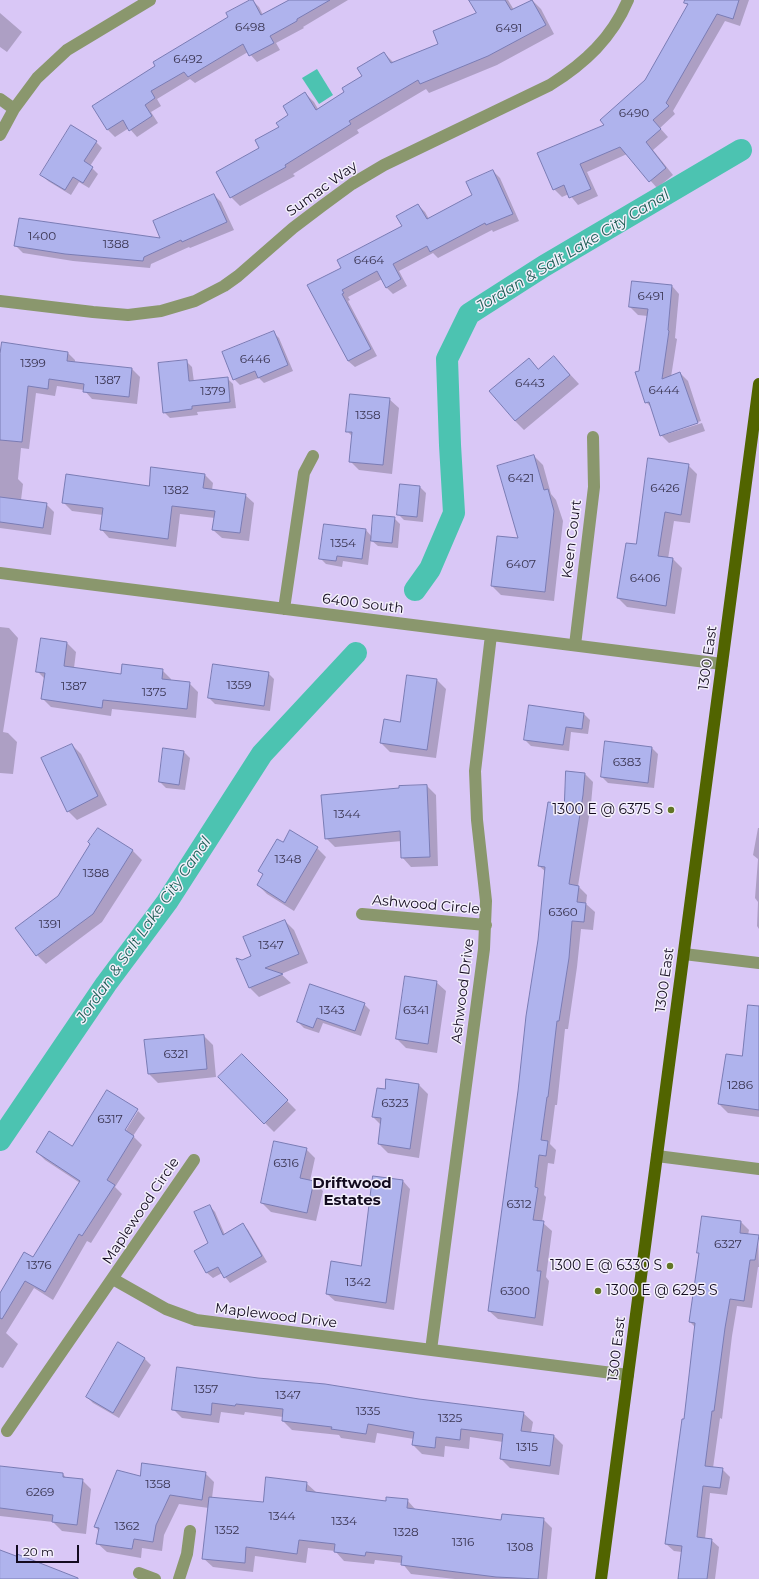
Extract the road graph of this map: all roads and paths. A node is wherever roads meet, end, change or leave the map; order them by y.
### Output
1 (150, 0) edge
2 (628, 0) edge
3 (0, 99) edge
4 (14, 109) junction
5 (0, 135) edge
6 (0, 301) edge
7 (759, 384) edge
8 (593, 437) dead end
9 (755, 441) edge
10 (313, 456) dead end
11 (0, 573) edge
12 (284, 609) junction
13 (491, 635) junction
14 (575, 645) junction
15 (722, 664) junction
16 (362, 914) dead end
17 (486, 925) junction
18 (684, 954) junction
19 (759, 963) edge
20 (657, 1156) junction
21 (194, 1160) dead end
22 (759, 1169) edge
23 (113, 1279) junction
24 (431, 1350) junction
25 (628, 1375) junction
26 (7, 1431) dead end
27 (190, 1532) dead end
28 (139, 1573) dead end
29 (155, 1579) edge
30 (179, 1579) edge
31 (601, 1579) edge

1 - 4 street
2 - 6 street, Sumac Way
3 - 4 street
4 - 5 street
7 - 9 main road, 1300 East
8 - 14 street, Keen Court
9 - 15 main road, 1300 East
10 - 12 street
11 - 12 street, 6400 South
12 - 13 street, 6400 South
13 - 14 street, 6400 South
13 - 17 street, Ashwood Drive
14 - 15 street, 6400 South
15 - 18 main road, 1300 East
16 - 17 street, Ashwood Circle
17 - 24 street, Ashwood Drive
18 - 19 street
18 - 20 main road, 1300 East
20 - 22 street
20 - 25 main road, 1300 East
21 - 23 street, Maplewood Circle
23 - 24 street, Maplewood Drive
23 - 26 street
24 - 25 street, Maplewood Drive
25 - 31 main road, 1300 East
27 - 30 street
28 - 29 street

